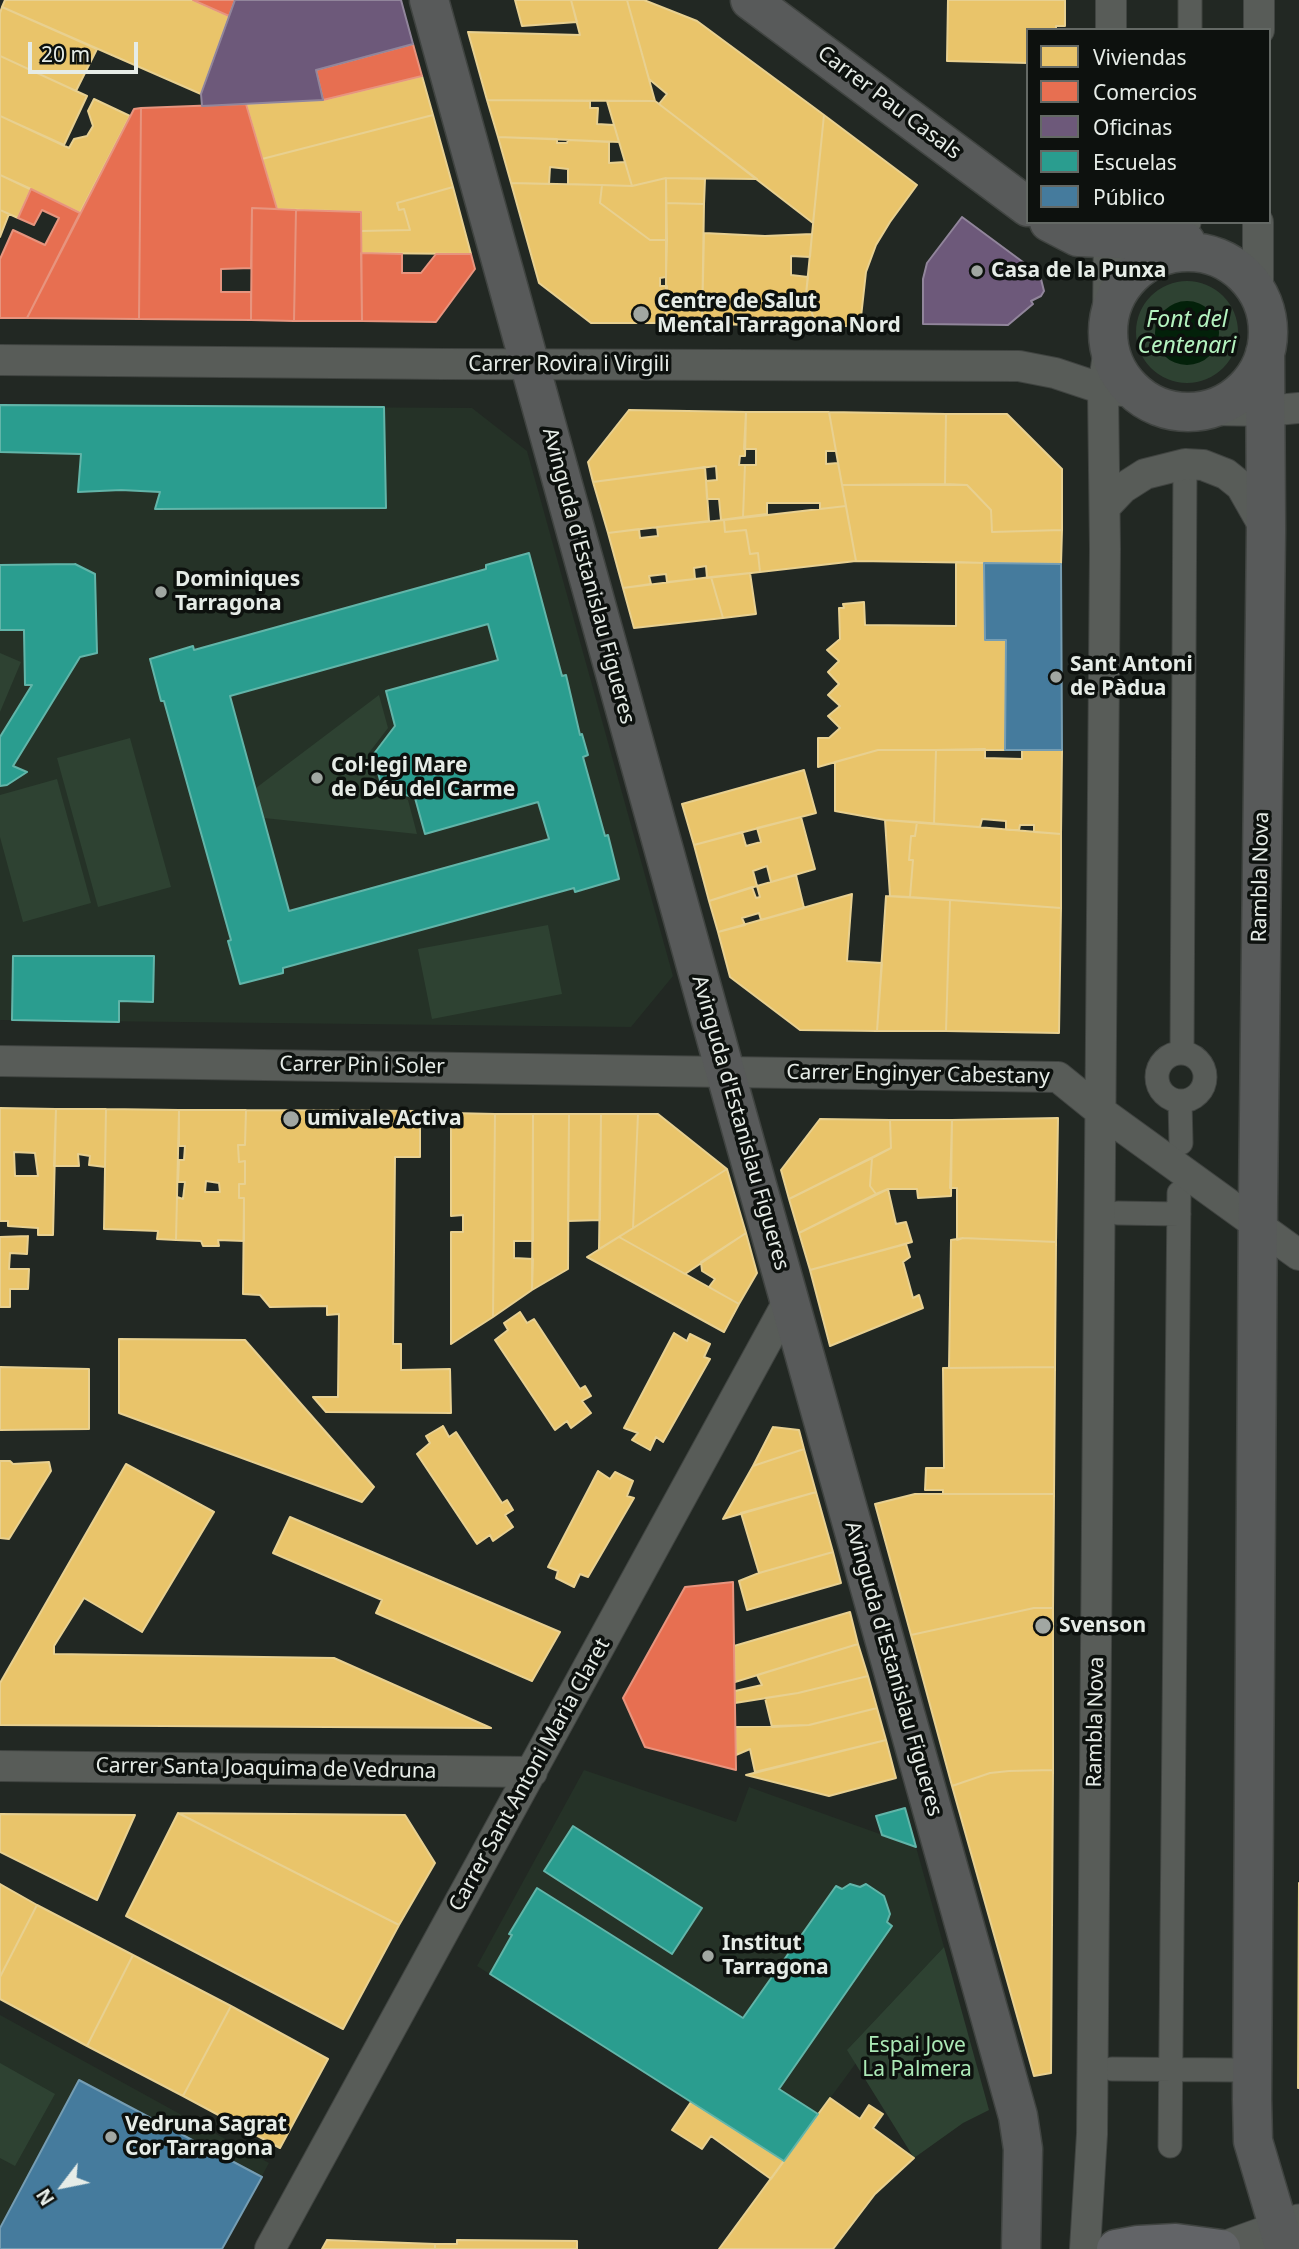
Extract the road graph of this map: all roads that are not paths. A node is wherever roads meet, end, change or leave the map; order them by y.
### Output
1 (429, 0) edge
2 (1111, 0) edge
3 (1190, 0) edge
4 (1259, 0) edge
5 (767, 6) edge
6 (1111, 28) edge
7 (1190, 28) edge
8 (1259, 28) edge
9 (1026, 205) edge
10 (1053, 224) edge
11 (1258, 224) edge
12 (1109, 231) edge
13 (1194, 233) edge
14 (1258, 293) junction
15 (1108, 335) junction
16 (1265, 353) junction
17 (0, 360) edge
18 (530, 365) junction
19 (1119, 391) junction
20 (1208, 410) junction
21 (1290, 410) edge
22 (1185, 464) junction
23 (1105, 507) junction
24 (1266, 530) junction
25 (1182, 1052) junction
26 (0, 1061) edge
27 (724, 1071) junction
28 (1180, 1102) junction
29 (1100, 1111) junction
30 (1181, 1143) dead end
31 (1118, 1213) dead end
32 (1258, 1224) junction
33 (1299, 1255) edge
34 (789, 1300) junction
35 (0, 1766) edge
36 (531, 1772) junction
37 (1112, 2069) dead end
38 (1171, 2070) junction
39 (1234, 2070) dead end
40 (1170, 2146) dead end
41 (1287, 2234) edge
42 (270, 2249) edge
43 (1021, 2249) edge
44 (1084, 2249) edge
45 (1116, 2249) edge
46 (1221, 2249) edge
47 (1227, 2249) edge

1 - 18 main road, Avinguda d'Estanislau Figueres
2 - 6 street
3 - 7 street
4 - 8 street
5 - 9 main road, Carrer Pau Casals
10 - 12 main road
11 - 14 street
12 - 13 main road
12 - 15 street
13 - 14 main road
13 - 15 main road
14 - 16 main road
15 - 19 main road
16 - 20 main road
16 - 21 main road, Rambla Nova
17 - 18 street, Carrer Rovira i Virgili
18 - 19 street, Carrer Rovira i Virgili
18 - 27 main road, Avinguda d'Estanislau Figueres
19 - 20 main road
19 - 23 street, Rambla Nova
20 - 21 street
21 - 24 main road, Rambla Nova
22 - 23 street
22 - 24 street
22 - 25 street
23 - 29 street, Rambla Nova
24 - 32 main road, Rambla Nova
25 - 28 street
25 - 28 street
26 - 27 street, Carrer Pin i Soler
27 - 29 street, Carrer Enginyer Cabestany
27 - 34 main road, Avinguda d'Estanislau Figueres
28 - 30 street
29 - 32 street
29 - 44 street, Rambla Nova
31 - 38 street
32 - 33 street
32 - 41 main road, Rambla Nova
34 - 36 street, Carrer Sant Antoni Maria Claret
34 - 43 main road, Avinguda d'Estanislau Figueres
35 - 36 street, Carrer Santa Joaquima de Vedruna
36 - 42 street, Carrer Sant Antoni Maria Claret
37 - 38 street
38 - 39 street
38 - 40 street
41 - 47 street
45 - 46 main road

